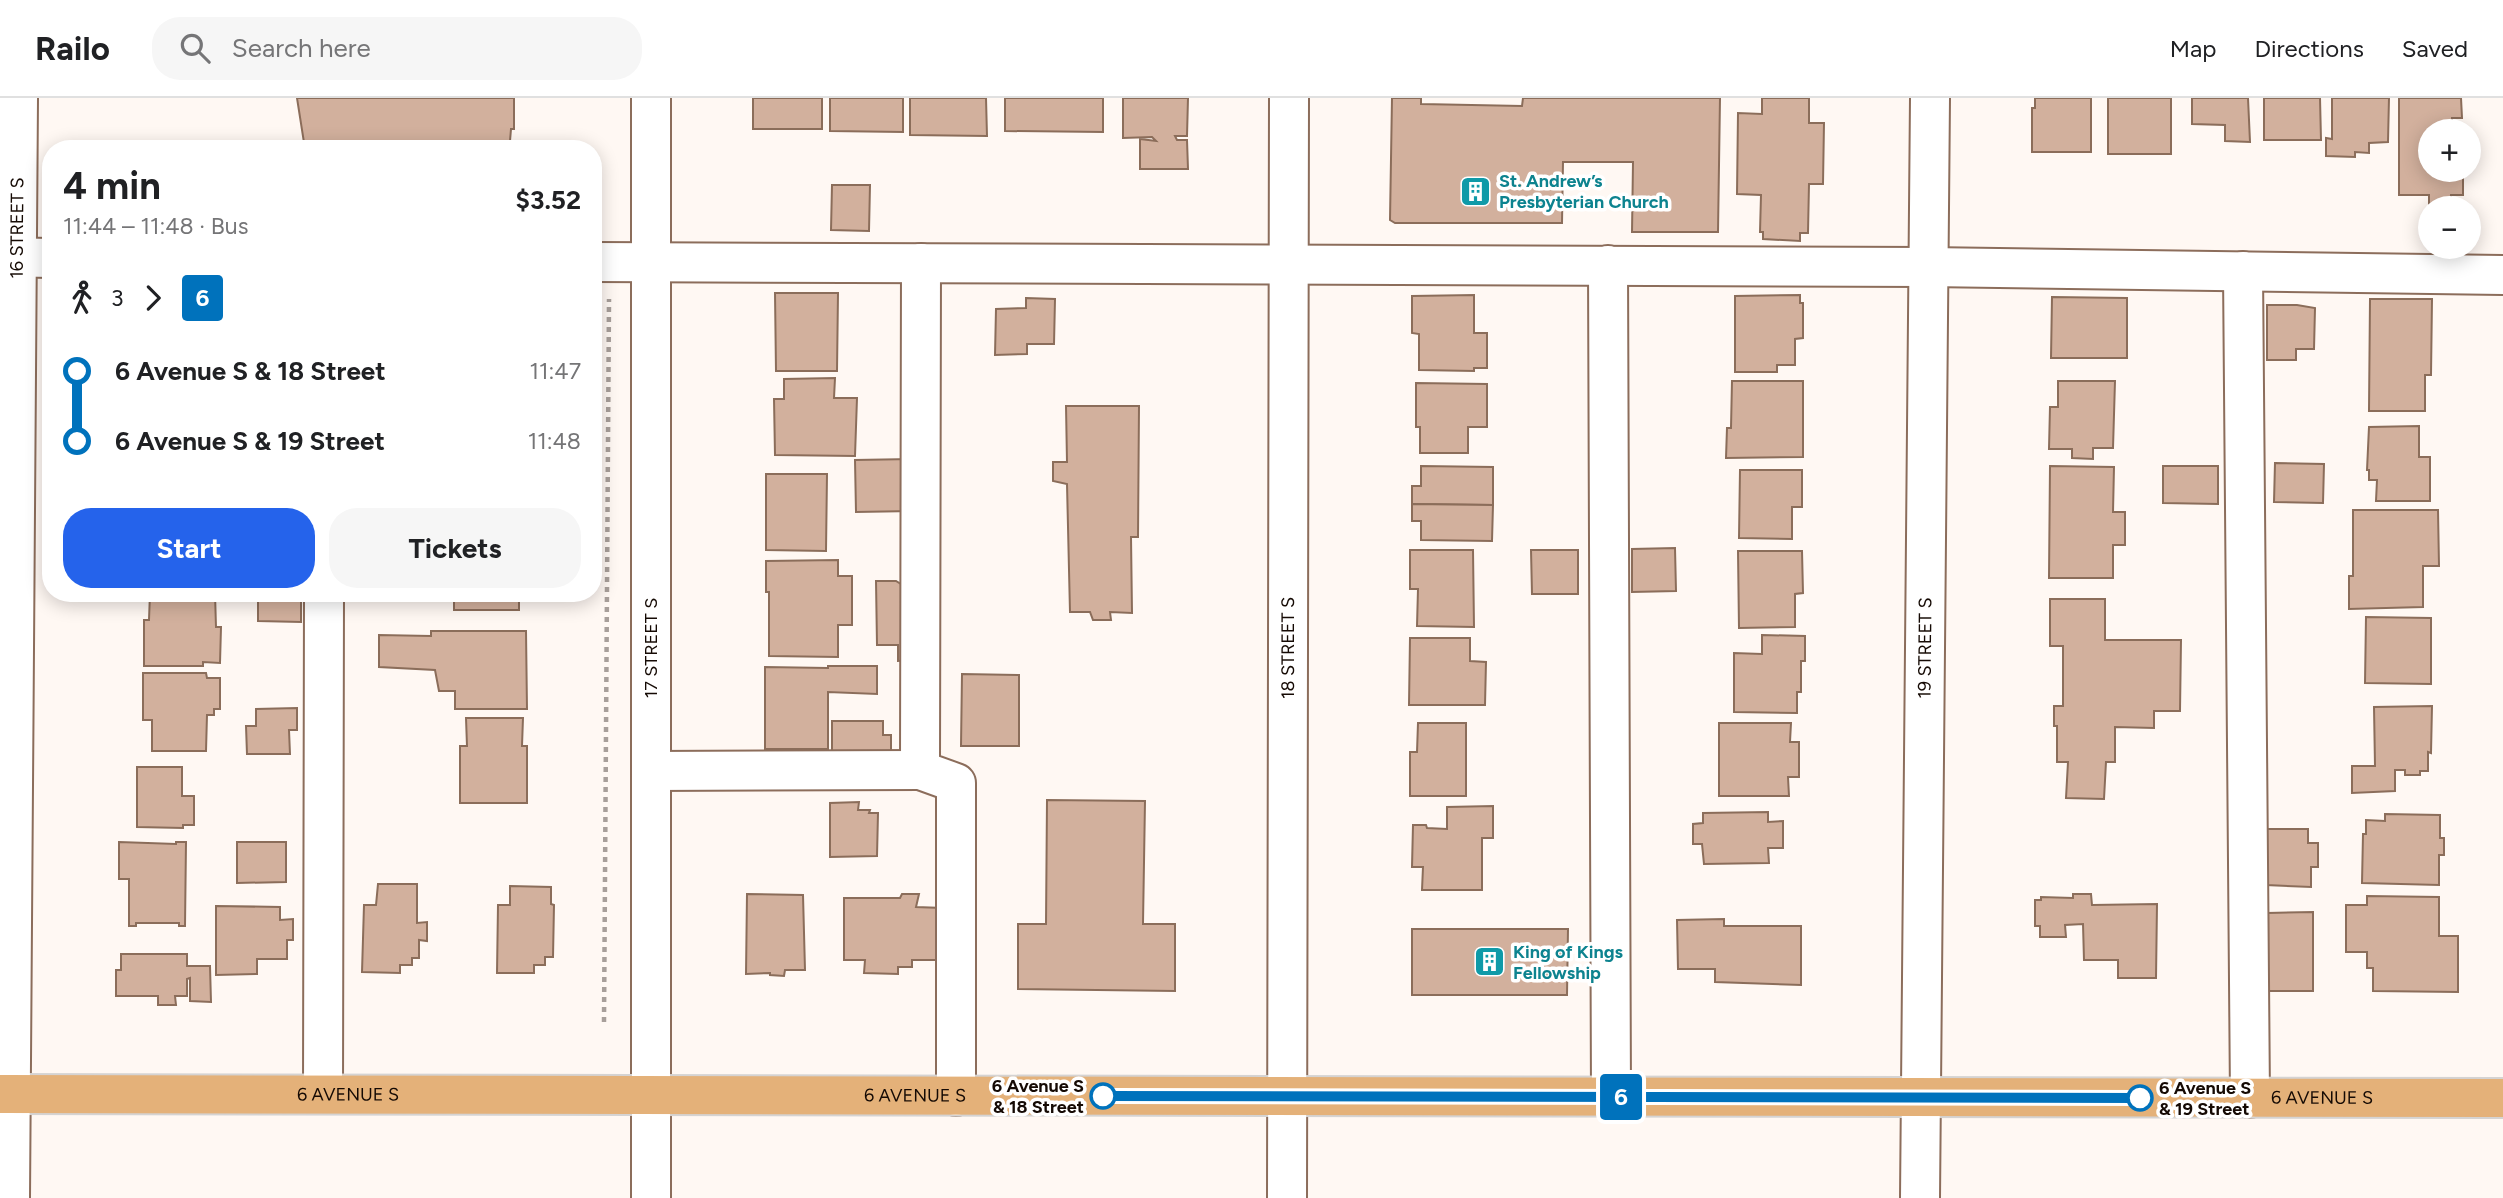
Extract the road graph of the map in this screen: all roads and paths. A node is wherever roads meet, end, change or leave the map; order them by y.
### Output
1 (18, 98) edge
2 (651, 98) edge
3 (1289, 98) edge
4 (1930, 98) edge
5 (23, 257) edge
6 (602, 262) edge
7 (651, 263) junction
8 (921, 264) junction
9 (1289, 265) junction
10 (1608, 265) junction
11 (1928, 267) junction
12 (2244, 271) junction
13 (2503, 275) edge
14 (602, 516) edge
15 (324, 602) edge
16 (920, 770) junction
17 (652, 771) junction
18 (604, 1023) dead end
19 (5, 1094) edge
20 (324, 1094) junction
21 (652, 1095) junction
22 (956, 1096) junction
23 (1289, 1096) junction
24 (1611, 1097) junction
25 (2250, 1098) junction
26 (2503, 1098) edge
27 (1920, 1099) junction
28 (10, 1198) edge
29 (651, 1198) edge
30 (1287, 1198) edge
31 (1920, 1198) edge

1 - 5 street, 16 STREET S
2 - 7 street, 17 STREET S
3 - 9 street, 18 STREET S
4 - 11 street, 19 STREET S
5 - 19 street, 16 STREET S
6 - 7 street
7 - 8 street
7 - 17 street, 17 STREET S
8 - 9 street
8 - 16 street
9 - 10 street
9 - 23 street, 18 STREET S
10 - 11 street
10 - 24 street
11 - 12 street
11 - 27 street, 19 STREET S
12 - 13 street
12 - 25 street
14 - 18 path
15 - 20 street
16 - 17 street
16 - 22 street
17 - 21 street, 17 STREET S
19 - 20 main road, 6 AVENUE S
19 - 28 street, 16 STREET S
20 - 21 main road, 6 AVENUE S
21 - 22 main road, 6 AVENUE S
21 - 29 street, 17 STREET S
22 - 23 main road, 6 AVENUE S
23 - 24 main road, 6 AVENUE S
23 - 30 street, 18 STREET S
24 - 27 main road, 6 AVENUE S
25 - 26 main road, 6 AVENUE S
25 - 27 main road, 6 AVENUE S
27 - 31 street, 19 STREET S

